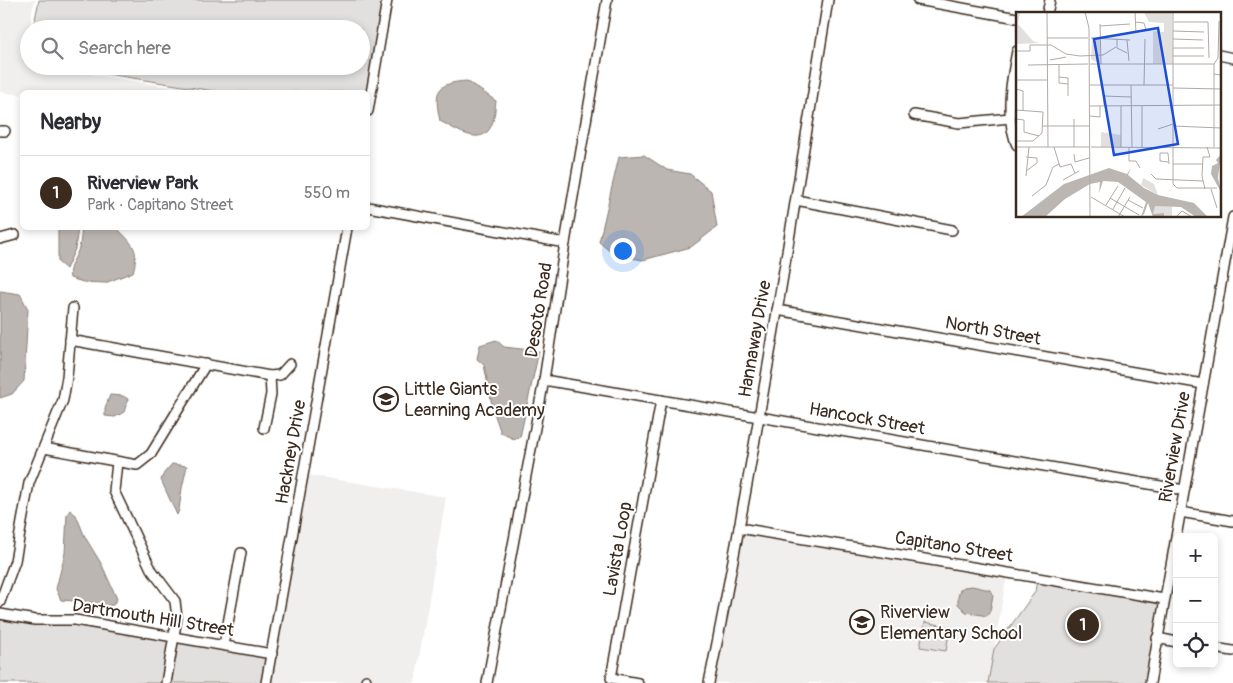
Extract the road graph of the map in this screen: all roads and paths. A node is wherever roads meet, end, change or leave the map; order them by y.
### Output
1 (387, 0) edge
2 (607, 0) edge
3 (828, 0) edge
4 (918, 0) edge
5 (1016, 18) edge
6 (1220, 55) edge
7 (1016, 57) edge
8 (1233, 58) edge
9 (370, 99) edge
10 (914, 115) dead end
11 (1010, 118) junction
12 (1016, 143) edge
13 (796, 200) junction
14 (370, 207) edge
15 (1233, 217) edge
16 (347, 230) edge
17 (952, 230) dead end
18 (15, 235) dead end
19 (0, 239) edge
20 (565, 243) junction
21 (73, 308) dead end
22 (777, 310) junction
23 (70, 340) junction
24 (206, 364) junction
25 (290, 364) dead end
26 (270, 376) junction
27 (544, 380) junction
28 (1203, 384) junction
29 (661, 400) junction
30 (758, 417) junction
31 (264, 428) dead end
32 (44, 448) junction
33 (118, 462) junction
34 (1184, 490) junction
35 (1180, 512) junction
36 (1233, 521) edge
37 (739, 528) junction
38 (241, 553) dead end
39 (1164, 599) junction
40 (0, 602) edge
41 (0, 614) edge
42 (173, 637) junction
43 (1157, 638) junction
44 (1173, 641) edge
45 (224, 645) junction
46 (1218, 649) edge
47 (1233, 651) edge
48 (272, 654) junction
49 (166, 683) edge
50 (266, 683) edge
51 (487, 683) edge
52 (638, 683) edge
53 (709, 683) edge
54 (1150, 683) edge

1 - 9 street
2 - 20 street, Desoto Road
3 - 13 street, Hannaway Drive
4 - 5 street
6 - 8 street
7 - 11 street
10 - 11 street
11 - 12 street
13 - 17 street
13 - 22 street, Hannaway Drive
14 - 20 street
15 - 28 street, Riverview Drive
16 - 48 street, Hackney Drive
18 - 19 street
20 - 27 street, Desoto Road
21 - 23 street
22 - 28 street, North Street
22 - 30 street, Hannaway Drive
23 - 24 street
23 - 32 street
24 - 26 street
24 - 33 street
25 - 26 street
26 - 31 street
27 - 29 street, Hancock Street
27 - 51 street, Desoto Road
28 - 34 street, Riverview Drive
29 - 30 street, Hancock Street
29 - 52 street, Lavista Loop
30 - 34 street, Hancock Street
30 - 37 street, Hannaway Drive
32 - 33 street
32 - 40 street
33 - 42 street
34 - 35 street, Riverview Drive
35 - 36 street
35 - 39 street, Riverview Drive
37 - 39 street, Capitano Street
37 - 53 street, Hannaway Drive
38 - 45 street
39 - 43 street, Riverview Drive
41 - 42 street, Dartmouth Hill Street
42 - 45 street, Dartmouth Hill Street
42 - 49 street
43 - 44 street
43 - 54 street, Riverview Drive
45 - 48 street, Dartmouth Hill Street
46 - 47 street
48 - 50 street, Hackney Drive

